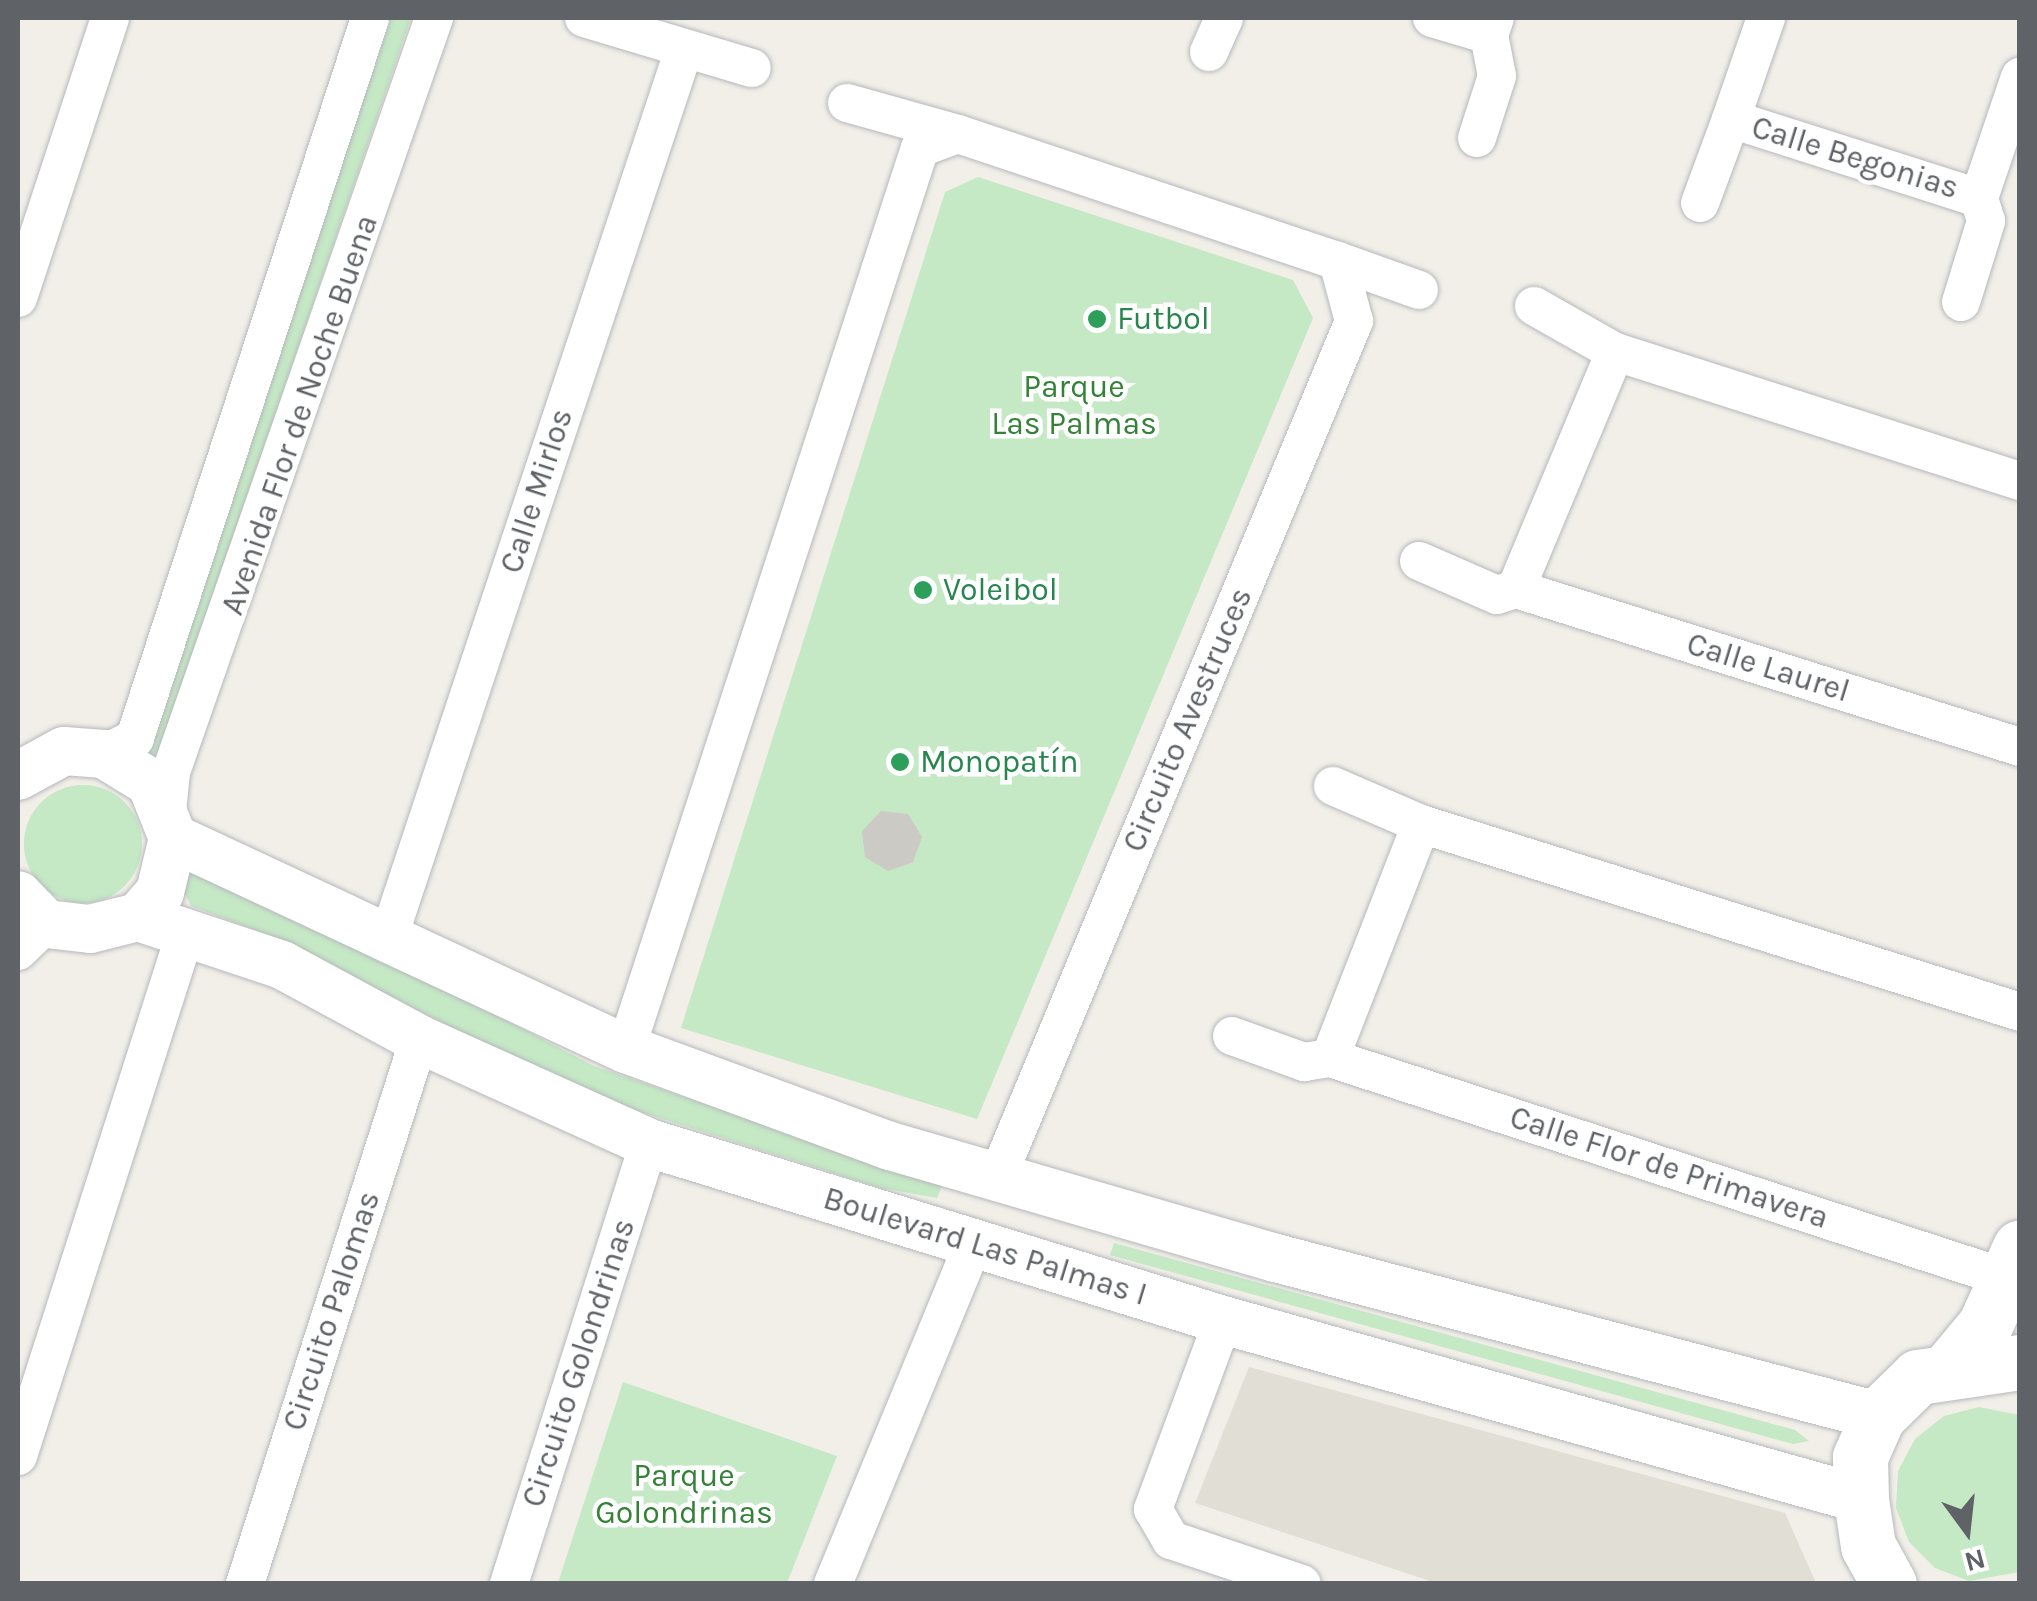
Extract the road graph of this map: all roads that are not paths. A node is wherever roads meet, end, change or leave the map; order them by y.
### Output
1 (110, 18) edge
2 (370, 18) edge
3 (434, 18) edge
4 (584, 18) edge
5 (1432, 18) edge
6 (1766, 18) edge
7 (1492, 26) edge
8 (684, 49) junction
9 (752, 68) dead end
10 (2020, 77) edge
11 (847, 103) dead end
12 (1731, 119) junction
13 (958, 134) junction
14 (1478, 138) dead end
15 (1979, 198) junction
16 (1700, 203) dead end
17 (1338, 261) junction
18 (1419, 290) dead end
19 (18, 298) edge
20 (1962, 302) dead end
21 (1534, 306) dead end
22 (1614, 352) junction
23 (2020, 481) edge
24 (1419, 560) dead end
25 (1516, 589) junction
26 (2020, 748) edge
27 (104, 754) junction
28 (18, 775) edge
29 (1333, 786) dead end
30 (1421, 824) junction
31 (170, 825) junction
32 (138, 917) junction
33 (27, 923) edge
34 (187, 928) junction
35 (390, 933) junction
36 (2020, 1012) edge
37 (1232, 1036) dead end
38 (419, 1039) junction
39 (626, 1048) junction
40 (1330, 1058) junction
41 (649, 1143) junction
42 (998, 1176) junction
43 (1055, 1192) junction
44 (973, 1244) junction
45 (1030, 1262) junction
46 (2014, 1263) edge
47 (1223, 1320) junction
48 (2020, 1362) edge
49 (1951, 1366) junction
50 (1878, 1416) junction
51 (18, 1456) edge
52 (1860, 1499) junction
53 (245, 1584) edge
54 (510, 1584) edge
55 (834, 1584) edge
56 (1302, 1584) edge
57 (1888, 1584) edge

1 - 19 street
2 - 27 street, Avenida Flor de Noche Buena
3 - 31 street, Avenida Flor de Noche Buena
4 - 8 street
5 - 7 street
6 - 12 street, Calle Begonias
7 - 14 street
8 - 9 street
8 - 35 street, Calle Mirlos
10 - 15 street, Calle Begonias
11 - 13 street
12 - 15 street, Calle Begonias
12 - 16 street, Calle Begonias
13 - 17 street
13 - 39 street
15 - 20 street, Calle Begonias
17 - 18 street
17 - 42 street, Circuito Avestruces
21 - 22 street
22 - 23 street
22 - 25 street
24 - 25 street, Calle Laurel
25 - 26 street, Calle Laurel
27 - 28 street
27 - 31 street
29 - 30 street
30 - 36 street
30 - 40 street
31 - 32 street
31 - 35 street
32 - 33 street
32 - 34 street, Boulevard Las Palmas I
34 - 38 street, Boulevard Las Palmas I
34 - 51 street
35 - 39 street
37 - 40 street, Calle Flor de Primavera
38 - 41 street, Boulevard Las Palmas I
38 - 53 street, Circuito Palomas
39 - 42 street
40 - 46 street, Calle Flor de Primavera
41 - 44 street, Boulevard Las Palmas I
41 - 54 street, Circuito Golondrinas
42 - 43 street
43 - 45 street
43 - 50 street
44 - 45 street, Boulevard Las Palmas I
44 - 55 street
45 - 47 street, Boulevard Las Palmas I
46 - 49 main road
47 - 52 street, Boulevard Las Palmas I
47 - 56 street
48 - 49 main road
49 - 50 main road
50 - 52 main road
52 - 57 main road

